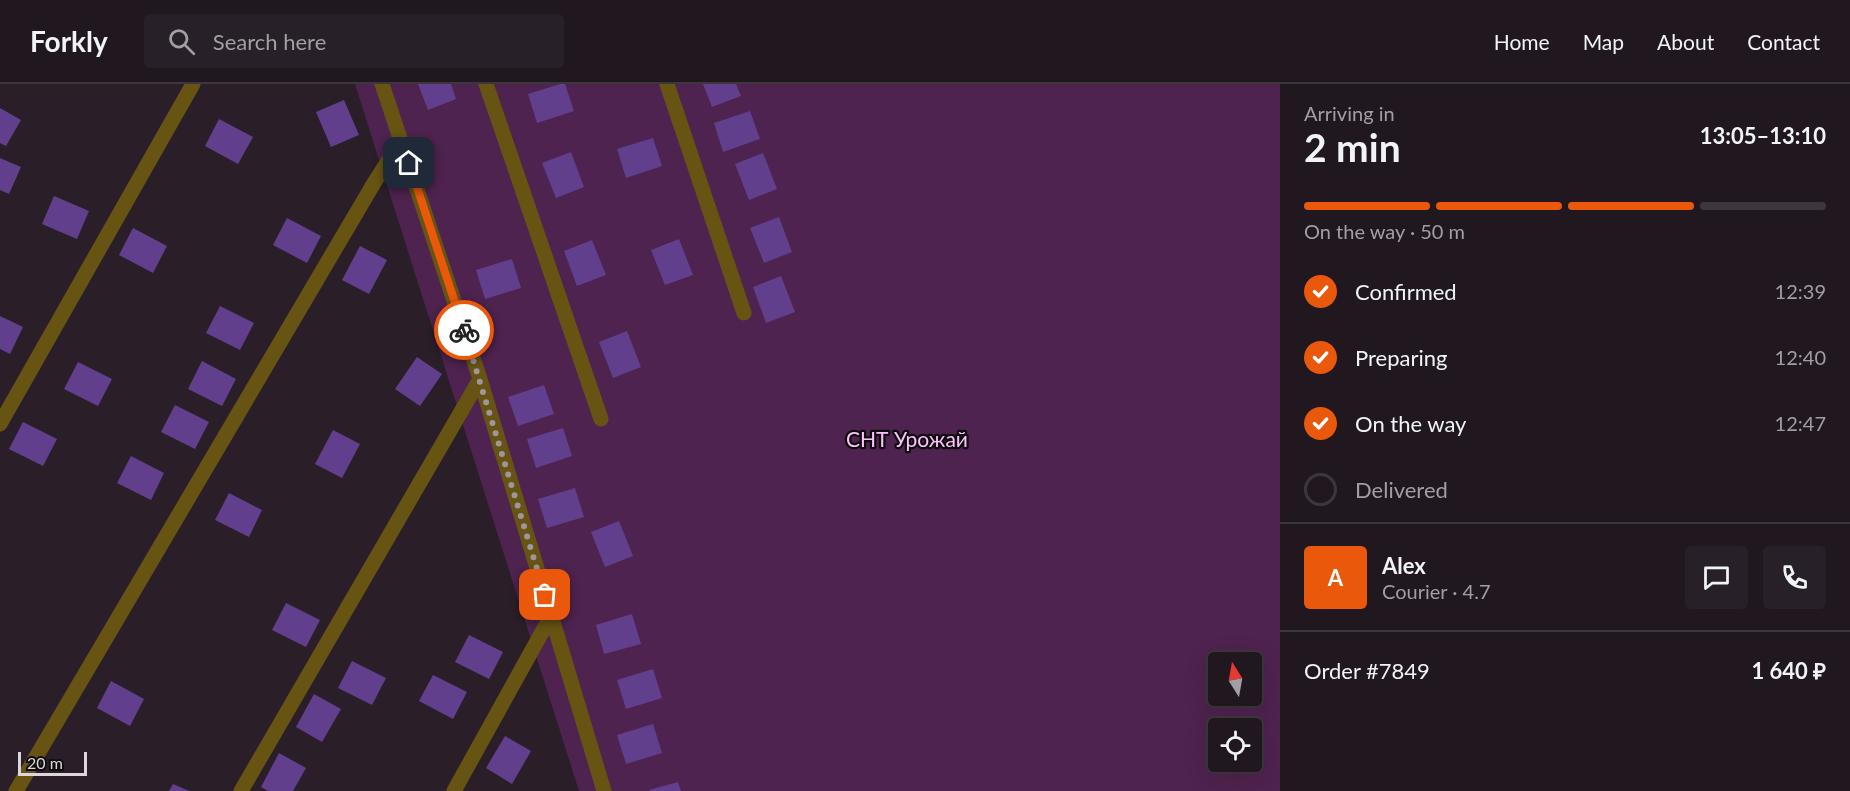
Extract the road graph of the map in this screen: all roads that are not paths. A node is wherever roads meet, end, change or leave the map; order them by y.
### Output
1 (193, 84) edge
2 (382, 84) edge
3 (486, 84) edge
4 (668, 84) edge
5 (401, 141) junction
6 (744, 313) dead end
7 (480, 379) junction
8 (601, 419) dead end
9 (0, 424) edge
10 (551, 616) junction
11 (16, 791) edge
12 (241, 791) edge
13 (454, 791) edge
14 (604, 791) edge

1 - 9 street
2 - 5 street
3 - 8 street
4 - 6 street
5 - 7 street
5 - 11 street
7 - 10 street
7 - 12 street
10 - 13 street
10 - 14 street

